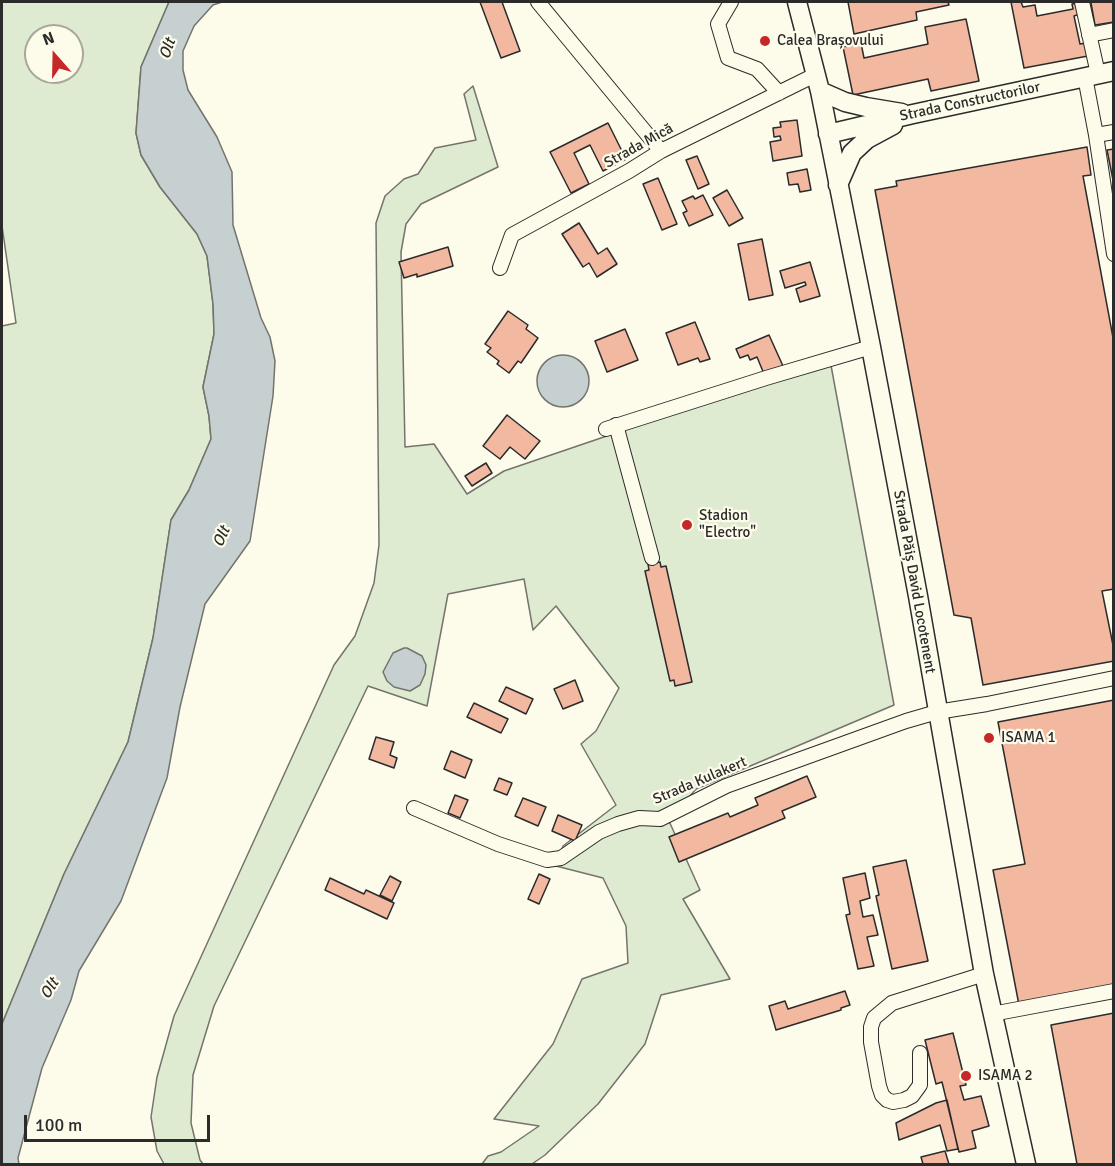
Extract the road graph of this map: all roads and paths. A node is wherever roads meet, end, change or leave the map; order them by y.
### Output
1 (538, 2) edge
2 (730, 2) edge
3 (797, 2) edge
4 (1082, 2) edge
5 (1113, 30) edge
6 (1089, 35) junction
7 (1099, 74) edge
8 (818, 83) junction
9 (779, 93) junction
10 (912, 114) junction
11 (1113, 132) edge
12 (828, 134) junction
13 (1096, 135) junction
14 (661, 151) junction
15 (838, 185) junction
16 (1112, 238) edge
17 (1113, 254) edge
18 (500, 268) dead end
19 (871, 347) junction
20 (652, 558) dead end
21 (1113, 678) edge
22 (937, 711) junction
23 (414, 808) dead end
24 (984, 974) junction
25 (1113, 991) edge
26 (992, 1014) junction
27 (920, 1053) dead end
28 (1026, 1164) edge

1 - 14 street
2 - 9 street
3 - 8 main road, Strada Păiș David Locotenent
4 - 6 street
5 - 6 street
6 - 7 street
7 - 10 main road, Strada Constructorilor
7 - 13 street
8 - 9 street, Strada Mică
8 - 10 main road
8 - 12 main road, Strada Păiș David Locotenent
9 - 14 street, Strada Mică
10 - 12 main road, Strada Constructorilor
10 - 15 main road
11 - 13 street
12 - 15 main road, Strada Păiș David Locotenent
13 - 16 street
14 - 18 street, Strada Mică
15 - 19 main road, Strada Păiș David Locotenent
16 - 17 street
19 - 20 street
19 - 22 main road, Strada Păiș David Locotenent
21 - 22 street, Strada Kulakert
22 - 23 street, Strada Kulakert
22 - 24 main road, Strada Păiș David Locotenent
24 - 26 main road, Strada Păiș David Locotenent
24 - 27 street
25 - 26 street
26 - 28 main road, Strada Păiș David Locotenent

